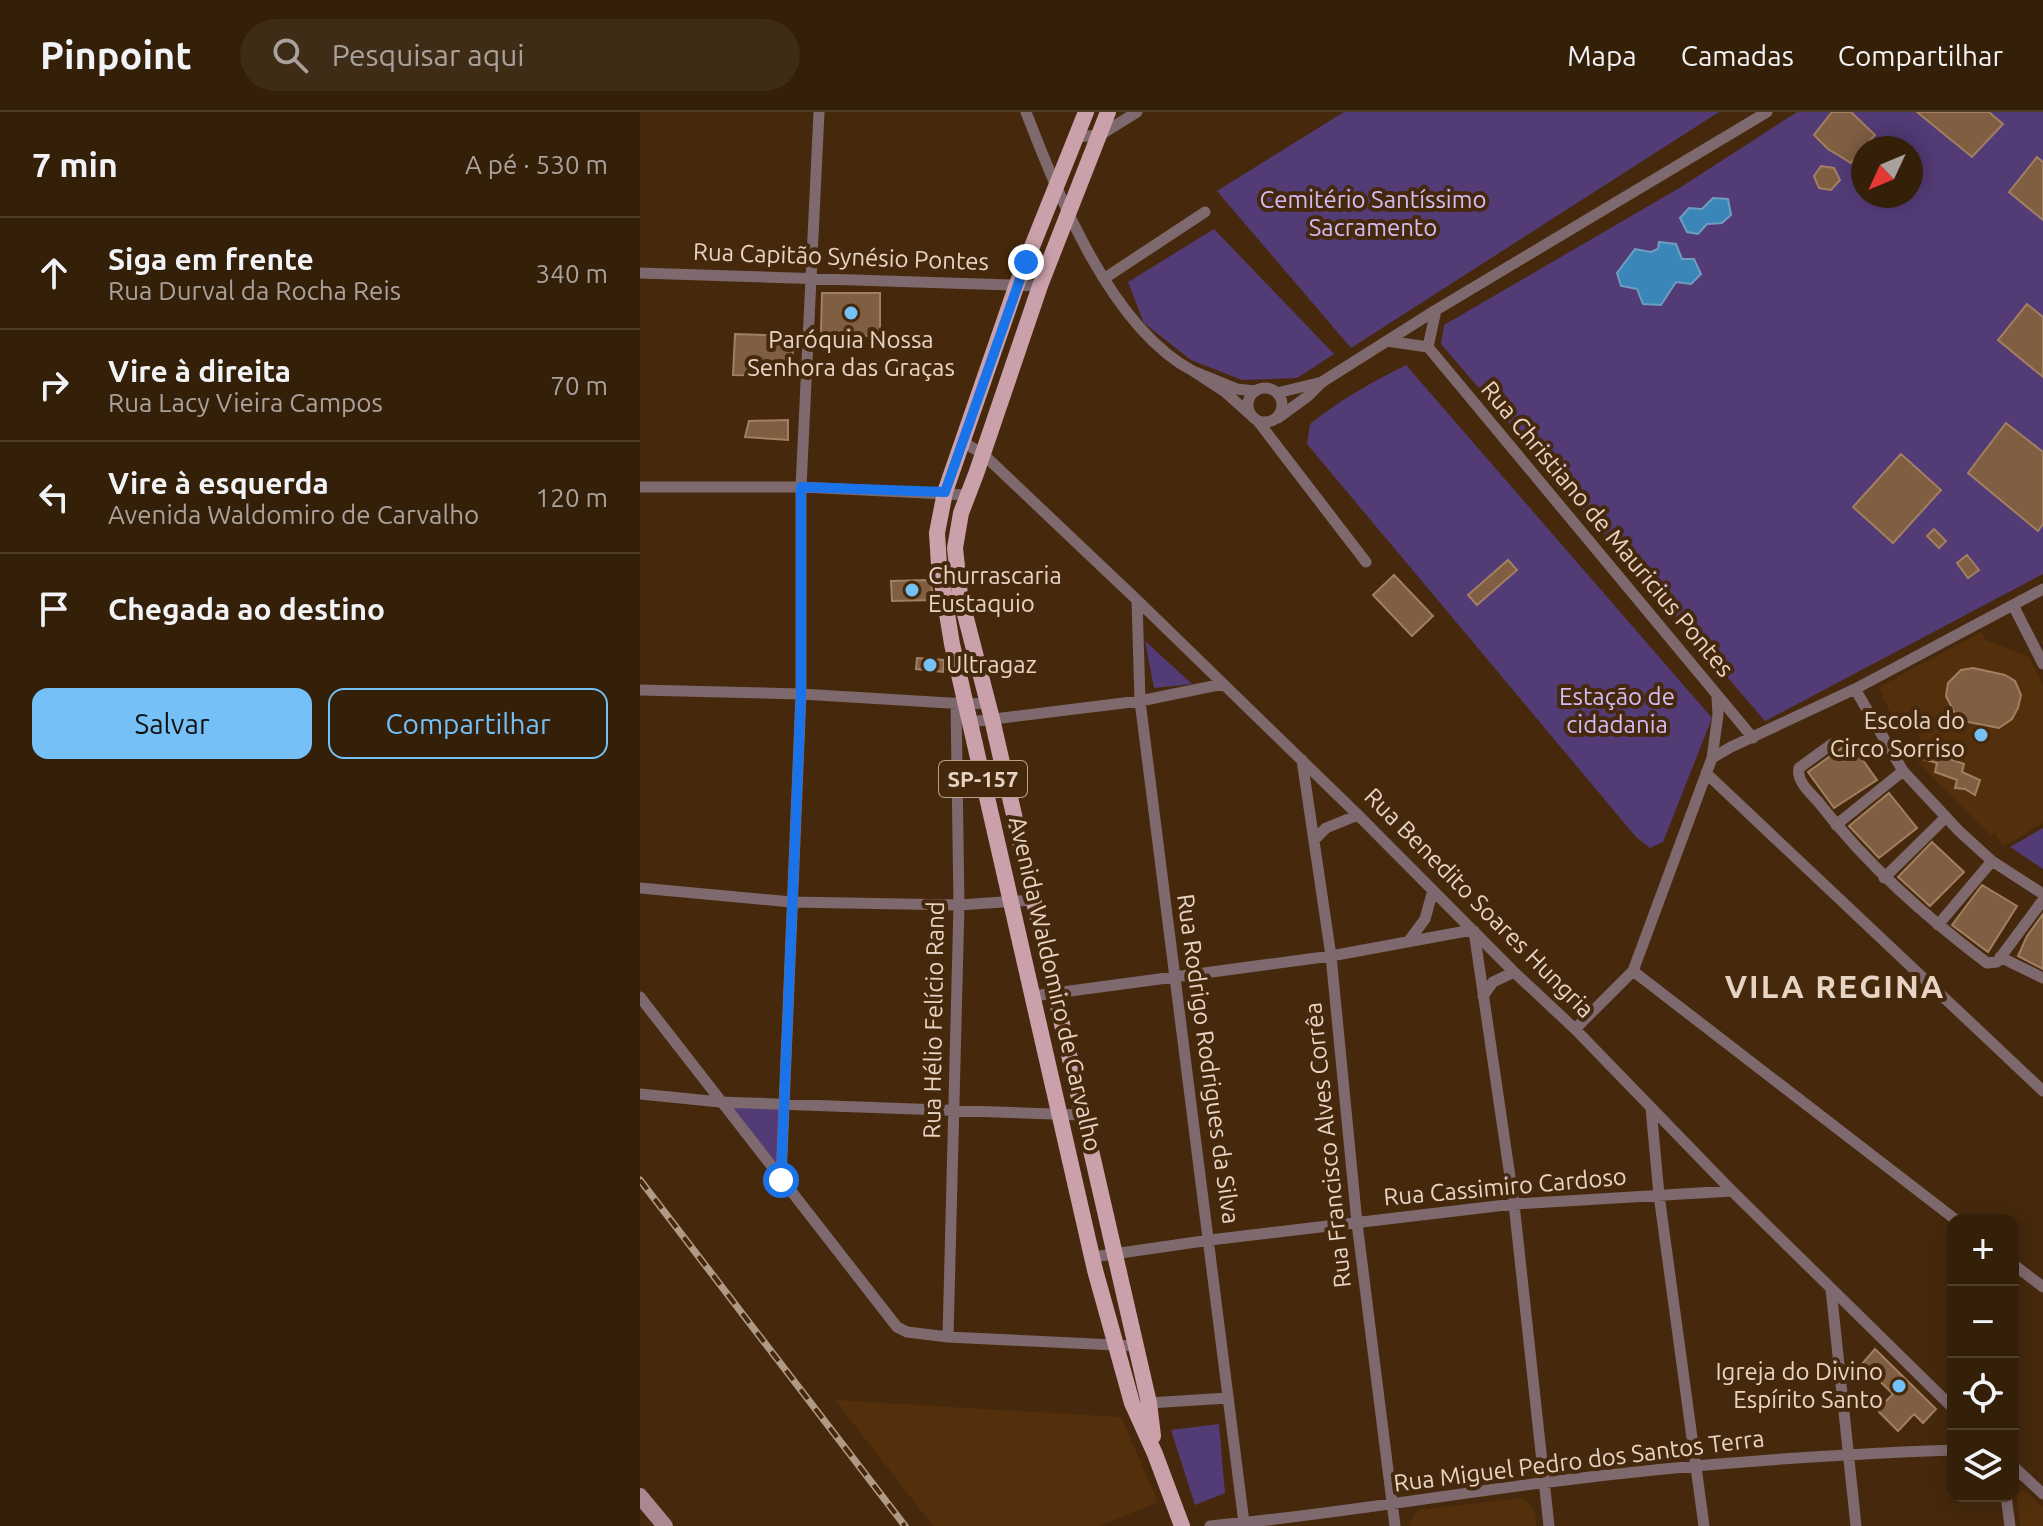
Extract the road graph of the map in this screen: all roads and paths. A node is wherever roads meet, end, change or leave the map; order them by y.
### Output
1 (819, 112) edge
2 (1026, 112) edge
3 (1086, 112) edge
4 (1108, 112) edge
5 (1137, 112) edge
6 (1767, 112) edge
7 (1100, 135) junction
8 (1077, 137) junction
9 (1056, 190) junction
10 (1068, 211) junction
11 (1205, 212) dead end
12 (640, 273) edge
13 (811, 278) junction
14 (1105, 278) junction
15 (1017, 284) junction
16 (1040, 286) junction
17 (1436, 310) junction
18 (1387, 341) junction
19 (1428, 347) junction
20 (1193, 371) junction
21 (1322, 382) junction
22 (1255, 391) junction
23 (1277, 393) junction
24 (1255, 418) junction
25 (1277, 418) junction
26 (963, 442) junction
27 (983, 454) junction
28 (640, 487) edge
29 (801, 487) junction
30 (945, 492) junction
31 (967, 495) junction
32 (1366, 562) dead end
33 (2043, 589) edge
34 (1137, 600) junction
35 (2013, 605) junction
36 (2043, 664) edge
37 (1223, 684) junction
38 (1855, 689) junction
39 (640, 690) edge
40 (801, 694) junction
41 (1717, 696) junction
42 (1140, 701) junction
43 (961, 704) junction
44 (990, 711) junction
45 (970, 722) junction
46 (1753, 738) junction
47 (1832, 744) dead end
48 (1712, 758) junction
49 (1302, 760) junction
50 (1903, 771) junction
51 (1706, 773) junction
52 (1358, 815) junction
53 (1946, 817) junction
54 (1836, 825) junction
55 (1314, 840) junction
56 (1992, 861) junction
57 (1884, 878) junction
58 (640, 888) edge
59 (1433, 890) junction
60 (2043, 894) edge
61 (1033, 900) junction
62 (2043, 900) edge
63 (792, 902) junction
64 (1011, 903) junction
65 (959, 905) junction
66 (1938, 925) junction
67 (1473, 931) junction
68 (1407, 943) junction
69 (1331, 956) junction
70 (2000, 957) junction
71 (1633, 971) junction
72 (1514, 972) junction
73 (1175, 977) junction
74 (2043, 978) edge
75 (1054, 993) junction
76 (1033, 996) junction
77 (1483, 996) junction
78 (640, 997) edge
79 (1575, 1029) junction
80 (2043, 1091) edge
81 (640, 1094) edge
82 (720, 1102) junction
83 (784, 1103) junction
84 (955, 1108) junction
85 (1651, 1108) junction
86 (1060, 1115) junction
87 (1082, 1115) junction
88 (781, 1180) junction
89 (1732, 1191) junction
90 (1659, 1195) junction
91 (1514, 1204) junction
92 (1948, 1214) edge
93 (1357, 1223) junction
94 (1210, 1240) junction
95 (1114, 1253) junction
96 (1093, 1257) junction
97 (2019, 1269) edge
98 (2043, 1287) edge
99 (1831, 1289) junction
100 (948, 1337) junction
101 (1116, 1345) junction
102 (1135, 1346) junction
103 (1228, 1398) junction
104 (1947, 1402) edge
105 (1149, 1403) junction
106 (1947, 1450) edge
107 (1155, 1454) junction
108 (1847, 1454) junction
109 (1696, 1467) junction
110 (2019, 1472) edge
111 (1544, 1483) junction
112 (2043, 1494) edge
113 (640, 1496) edge
114 (2007, 1502) edge
115 (1393, 1504) junction
116 (1244, 1523) junction
117 (665, 1526) edge
118 (1182, 1526) edge
119 (1210, 1526) edge
120 (1395, 1526) edge
121 (1549, 1526) edge
122 (1704, 1526) edge
123 (1856, 1526) edge
124 (2010, 1526) edge

1 - 13 street
2 - 9 street
3 - 8 main road, Avenida Waldomiro de Carvalho / SP-157
4 - 7 main road, Avenida Waldomiro de Carvalho / SP-157
5 - 7 street
6 - 17 street
7 - 8 street
7 - 10 main road, Avenida Waldomiro de Carvalho / SP-157
8 - 9 main road, Avenida Waldomiro de Carvalho / SP-157
9 - 10 street
9 - 15 main road, Avenida Waldomiro de Carvalho / SP-157
10 - 14 street
10 - 16 main road, Avenida Waldomiro de Carvalho / SP-157
11 - 14 street
12 - 13 street, Rua Capitão Synésio Pontes
13 - 15 street, Rua Capitão Synésio Pontes
13 - 29 street
14 - 20 street
15 - 16 street, Rua Capitão Synésio Pontes
15 - 26 main road, Avenida Waldomiro de Carvalho / SP-157
16 - 27 main road, Avenida Waldomiro de Carvalho / SP-157
17 - 18 street
17 - 19 street
18 - 19 street
18 - 21 street
19 - 41 street, Rua Christiano de Mauricius Pontes
20 - 22 street
20 - 24 street
21 - 23 street
21 - 25 street
22 - 23 street
22 - 24 street
23 - 25 street
24 - 25 street
24 - 32 street
26 - 27 street, Rua Benedito Soares Hungria
26 - 30 main road, Avenida Waldomiro de Carvalho / SP-157
27 - 31 main road, Avenida Waldomiro de Carvalho / SP-157
27 - 34 street, Rua Benedito Soares Hungria
28 - 29 street
29 - 30 street
29 - 40 street
30 - 31 street
30 - 43 main road, Avenida Waldomiro de Carvalho / SP-157
31 - 44 main road, Avenida Waldomiro de Carvalho / SP-157
33 - 35 street
34 - 37 street, Rua Benedito Soares Hungria
34 - 42 street, Rua Rodrigo Rodrigues da Silva
35 - 36 street
35 - 38 street
37 - 42 street
37 - 49 street, Rua Benedito Soares Hungria
38 - 46 street
38 - 50 street
39 - 40 street
40 - 43 street
40 - 63 street
41 - 46 street, Rua Christiano de Mauricius Pontes
41 - 48 street
42 - 44 street
42 - 73 street, Rua Rodrigo Rodrigues da Silva
43 - 44 street
43 - 45 main road, Avenida Waldomiro de Carvalho / SP-157
43 - 65 street, Rua Hélio Felício Rand
44 - 45 street
44 - 61 main road, Avenida Waldomiro de Carvalho / SP-157
45 - 64 main road, Avenida Waldomiro de Carvalho / SP-157
46 - 48 street
47 - 54 street
48 - 51 street
49 - 52 street, Rua Benedito Soares Hungria
49 - 55 street, Rua Francisco Alves Corrêa
50 - 53 street
50 - 54 street
51 - 71 street
51 - 80 street
52 - 55 street
52 - 59 street, Rua Benedito Soares Hungria
53 - 56 street
53 - 57 street
54 - 57 street
55 - 69 street, Rua Francisco Alves Corrêa
56 - 60 street
56 - 66 street
57 - 66 street
58 - 63 street
59 - 67 street, Rua Benedito Soares Hungria
59 - 68 street
61 - 64 street
61 - 75 main road, Avenida Waldomiro de Carvalho / SP-157
62 - 70 street
63 - 65 street
63 - 83 street
64 - 65 street
64 - 76 main road, Avenida Waldomiro de Carvalho / SP-157
65 - 84 street, Rua Hélio Felício Rand
66 - 70 street
67 - 68 street
67 - 72 street, Rua Benedito Soares Hungria
67 - 77 street
68 - 69 street
69 - 73 street
69 - 93 street, Rua Francisco Alves Corrêa
70 - 74 street
71 - 79 street
71 - 92 street
72 - 77 street
72 - 79 street, Rua Benedito Soares Hungria
73 - 75 street
73 - 94 street, Rua Rodrigo Rodrigues da Silva
75 - 76 street
75 - 87 main road, Avenida Waldomiro de Carvalho / SP-157
76 - 86 main road, Avenida Waldomiro de Carvalho / SP-157
77 - 91 street
78 - 82 street
79 - 85 street, Rua Benedito Soares Hungria
81 - 82 street
82 - 83 street
82 - 88 street
83 - 84 street
83 - 88 street
84 - 86 street
84 - 100 street, Rua Hélio Felício Rand
85 - 89 street, Rua Benedito Soares Hungria
85 - 90 street
86 - 87 street
86 - 96 main road, Avenida Waldomiro de Carvalho / SP-157
87 - 95 main road, Avenida Waldomiro de Carvalho / SP-157
88 - 100 street
89 - 90 street, Rua Cassimiro Cardoso
89 - 99 street, Rua Benedito Soares Hungria
90 - 91 street, Rua Cassimiro Cardoso
90 - 109 street
91 - 93 street, Rua Cassimiro Cardoso
91 - 111 street
93 - 94 street, Rua Cassimiro Cardoso
93 - 115 street, Rua Francisco Alves Corrêa
94 - 95 street, Rua Cassimiro Cardoso
94 - 103 street, Rua Rodrigo Rodrigues da Silva
95 - 96 street, Rua Cassimiro Cardoso
95 - 102 main road, Avenida Waldomiro de Carvalho / SP-157
96 - 101 main road, Avenida Waldomiro de Carvalho / SP-157
97 - 98 street
99 - 104 street, Rua Benedito Soares Hungria
99 - 108 street
100 - 101 street
101 - 102 street
101 - 107 main road, Avenida Waldomiro de Carvalho / SP-157
102 - 105 main road, Avenida Waldomiro de Carvalho / SP-157
103 - 105 street
103 - 116 street, Rua Rodrigo Rodrigues da Silva
105 - 107 main road, Avenida Waldomiro de Carvalho / SP-157
106 - 108 street, Rua Miguel Pedro dos Santos Terra
107 - 118 main road, Avenida Waldomiro de Carvalho / SP-157
108 - 109 street, Rua Miguel Pedro dos Santos Terra
108 - 123 street
109 - 111 street, Rua Miguel Pedro dos Santos Terra
109 - 122 street
110 - 112 street
111 - 115 street, Rua Miguel Pedro dos Santos Terra
111 - 121 street
113 - 117 main road
114 - 124 street
115 - 116 street, Rua Miguel Pedro dos Santos Terra
115 - 120 street, Rua Francisco Alves Corrêa
116 - 119 street, Rua Miguel Pedro dos Santos Terra

